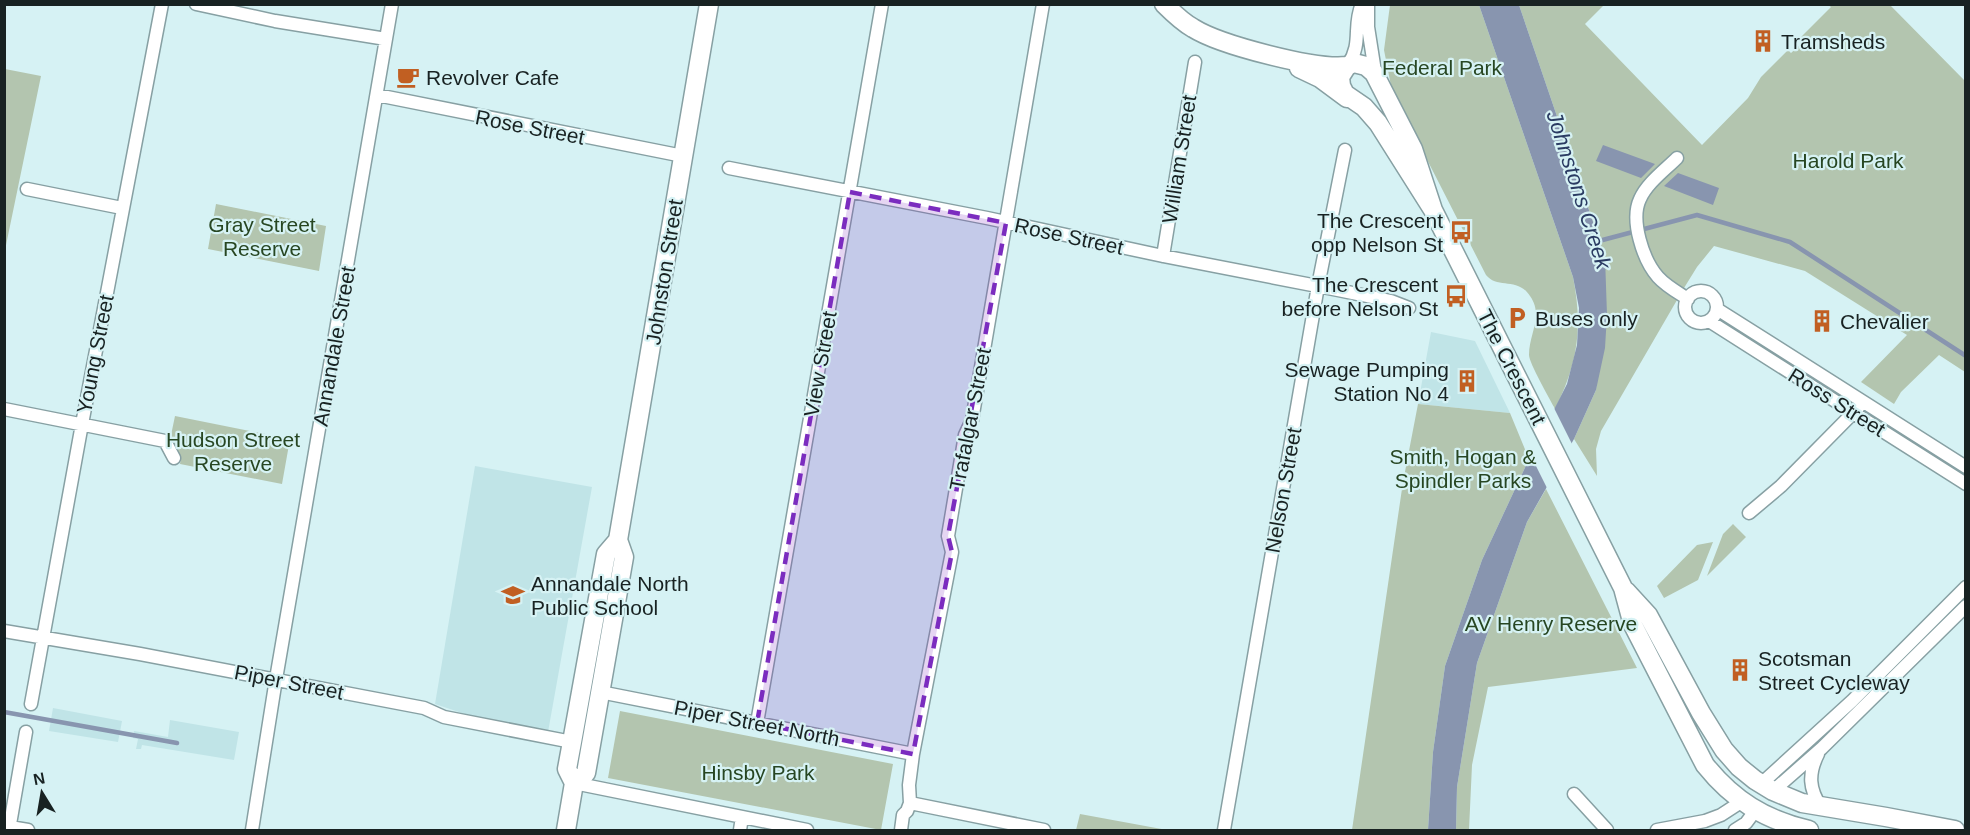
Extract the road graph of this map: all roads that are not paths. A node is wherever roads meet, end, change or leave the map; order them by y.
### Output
1 (162, 4) edge
2 (196, 4) edge
3 (392, 4) edge
4 (710, 4) edge
5 (882, 4) edge
6 (1043, 4) edge
7 (1164, 4) edge
8 (1362, 4) edge
9 (1368, 4) edge
10 (386, 39) junction
11 (1273, 56) junction
12 (1195, 62) dead end
13 (1348, 66) junction
14 (1377, 80) junction
15 (377, 95) junction
16 (1351, 99) junction
17 (1345, 150) dead end
18 (683, 156) junction
19 (1677, 158) dead end
20 (729, 168) dead end
21 (27, 189) dead end
22 (850, 192) junction
23 (122, 208) junction
24 (1433, 210) junction
25 (1006, 223) junction
26 (1163, 256) junction
27 (1318, 286) junction
28 (1688, 299) junction
29 (1409, 308) dead end
30 (1716, 309) junction
31 (1709, 321) junction
32 (1864, 402) junction
33 (4, 409) edge
34 (1854, 413) junction
35 (82, 424) junction
36 (174, 458) dead end
37 (1965, 467) edge
38 (1965, 484) edge
39 (1749, 513) dead end
40 (618, 540) junction
41 (1965, 587) edge
42 (1623, 588) junction
43 (1965, 606) edge
44 (4, 631) edge
45 (44, 638) junction
46 (276, 679) junction
47 (600, 692) junction
48 (31, 704) dead end
49 (757, 723) junction
50 (26, 732) dead end
51 (572, 742) junction
52 (1822, 748) junction
53 (913, 754) junction
54 (574, 783) junction
55 (1767, 788) junction
56 (1574, 794) dead end
57 (910, 803) junction
58 (1748, 807) junction
59 (1822, 808) junction
60 (742, 817) junction
61 (8, 828) edge
62 (1661, 829) edge
63 (28, 831) edge
64 (252, 831) edge
65 (566, 831) edge
66 (740, 831) edge
67 (807, 831) edge
68 (901, 831) edge
69 (1044, 831) edge
70 (1224, 831) edge
71 (1607, 831) edge
72 (1682, 831) edge
73 (1735, 831) edge
74 (1809, 831) edge
75 (1955, 831) edge

1 - 23 street, Young Street
2 - 10 street
3 - 10 street, Annandale Street
4 - 18 main road, Johnston Street
5 - 22 street, View Street
6 - 25 street, Trafalgar Street
7 - 11 main road, The Crescent
8 - 13 street
9 - 14 street
10 - 15 street, Annandale Street
11 - 13 main road, The Crescent
11 - 16 main road, The Crescent
12 - 26 street, William Street
13 - 14 main road
13 - 16 main road
14 - 16 main road
14 - 24 main road, The Crescent
15 - 18 street, Rose Street
15 - 46 street, Annandale Street
16 - 24 main road, The Crescent
17 - 27 street, Nelson Street
18 - 40 main road, Johnston Street
19 - 28 street
20 - 22 street, Rose Street
21 - 23 street
22 - 25 street, Rose Street
22 - 49 street, View Street
23 - 35 street, Young Street
24 - 42 main road, The Crescent
25 - 26 street, Rose Street
25 - 53 street, Trafalgar Street
26 - 27 street, Rose Street
27 - 29 street, Rose Street
27 - 70 street, Nelson Street
28 - 30 street, Ross Street
28 - 31 street, Ross Street
30 - 31 street
30 - 32 street, Ross Street
31 - 34 street, Ross Street
32 - 34 street
32 - 37 street, Ross Street
33 - 35 street
34 - 38 street, Ross Street
34 - 39 street
35 - 36 street
35 - 45 street, Young Street
40 - 47 main road, Johnston Street
40 - 51 main road, Johnston Street
41 - 55 street
42 - 55 main road, The Crescent
42 - 58 main road, The Crescent
43 - 52 street
44 - 45 street, Piper Street
45 - 46 street, Piper Street
45 - 48 street, Young Street
46 - 51 street, Piper Street
46 - 64 street, Annandale Street
47 - 49 street, Piper Street North
47 - 54 main road, Johnston Street
49 - 53 street, Piper Street North
50 - 61 street
51 - 54 main road, Johnston Street
52 - 55 street
52 - 59 street
53 - 57 street, Trafalgar Street
54 - 60 street
54 - 65 main road, Johnston Street
55 - 58 main road
55 - 59 main road, The Crescent
56 - 71 street
57 - 68 street, Trafalgar Street
57 - 69 street
58 - 62 street
58 - 73 street
58 - 74 main road, The Crescent
59 - 75 main road, The Crescent
60 - 66 street
60 - 67 street
61 - 63 street
62 - 72 street

